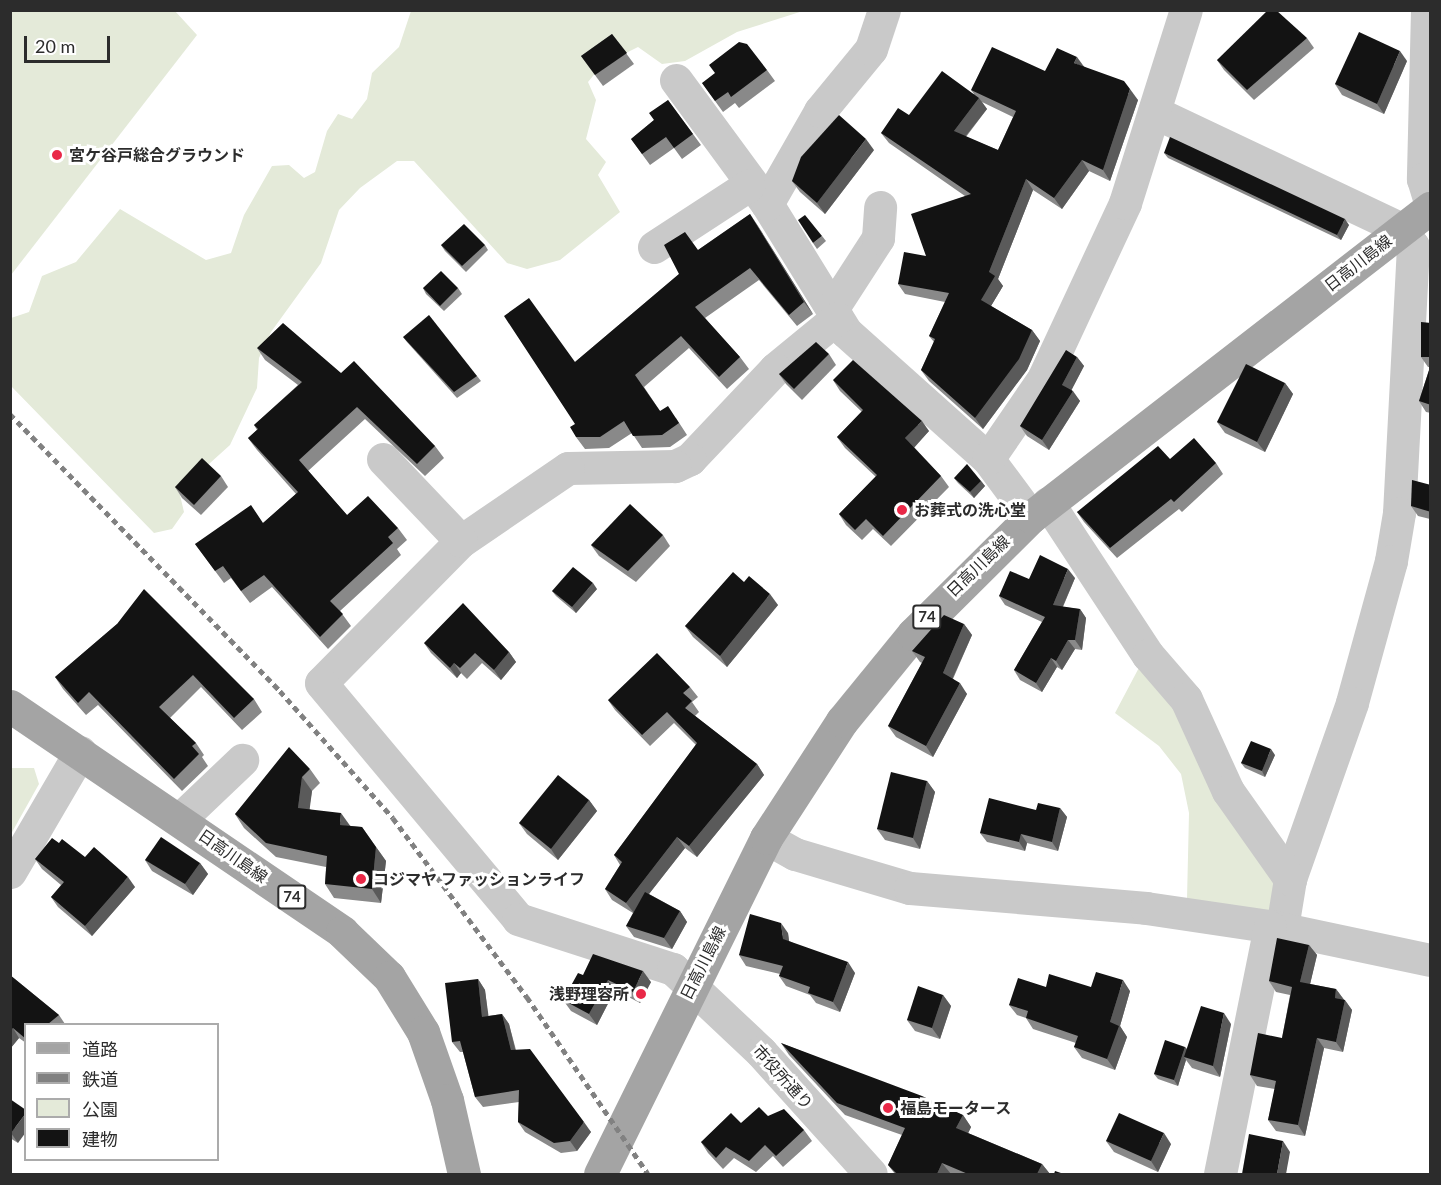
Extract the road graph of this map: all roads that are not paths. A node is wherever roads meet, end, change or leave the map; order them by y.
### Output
1 (884, 10) edge
2 (1186, 10) edge
3 (1427, 10) edge
4 (676, 80) dead end
5 (1154, 112) junction
6 (758, 195) junction
7 (1431, 202) edge
8 (880, 207) dead end
9 (1431, 207) edge
10 (1401, 229) junction
11 (654, 247) dead end
12 (835, 312) junction
13 (383, 459) dead end
14 (988, 459) junction
15 (1039, 510) junction
16 (460, 541) junction
17 (10, 706) edge
18 (80, 752) junction
19 (242, 760) dead end
20 (180, 819) junction
21 (766, 838) junction
22 (10, 872) edge
23 (1290, 879) junction
24 (1276, 927) junction
25 (1431, 960) edge
26 (692, 983) junction
27 (464, 1174) edge
28 (600, 1174) edge
29 (871, 1174) edge
30 (1220, 1174) edge

1 - 6 street
2 - 5 street
3 - 7 street
4 - 6 street
5 - 10 street
5 - 14 street
6 - 11 street
6 - 12 street
8 - 12 street
9 - 10 main road, 日高川島線 / 74
10 - 15 main road, 日高川島線 / 74
10 - 23 street
12 - 14 street
12 - 16 street
13 - 16 street
14 - 15 street
15 - 21 main road, 日高川島線 / 74
15 - 23 street
16 - 26 street
17 - 18 main road, 日高川島線 / 74
18 - 20 main road, 日高川島線 / 74
18 - 22 street
19 - 20 street
20 - 27 main road, 日高川島線 / 74
21 - 24 street
21 - 26 main road, 日高川島線 / 74
23 - 24 street
24 - 25 street
24 - 30 street
26 - 28 main road, 日高川島線 / 74
26 - 29 street, 市役所通り

